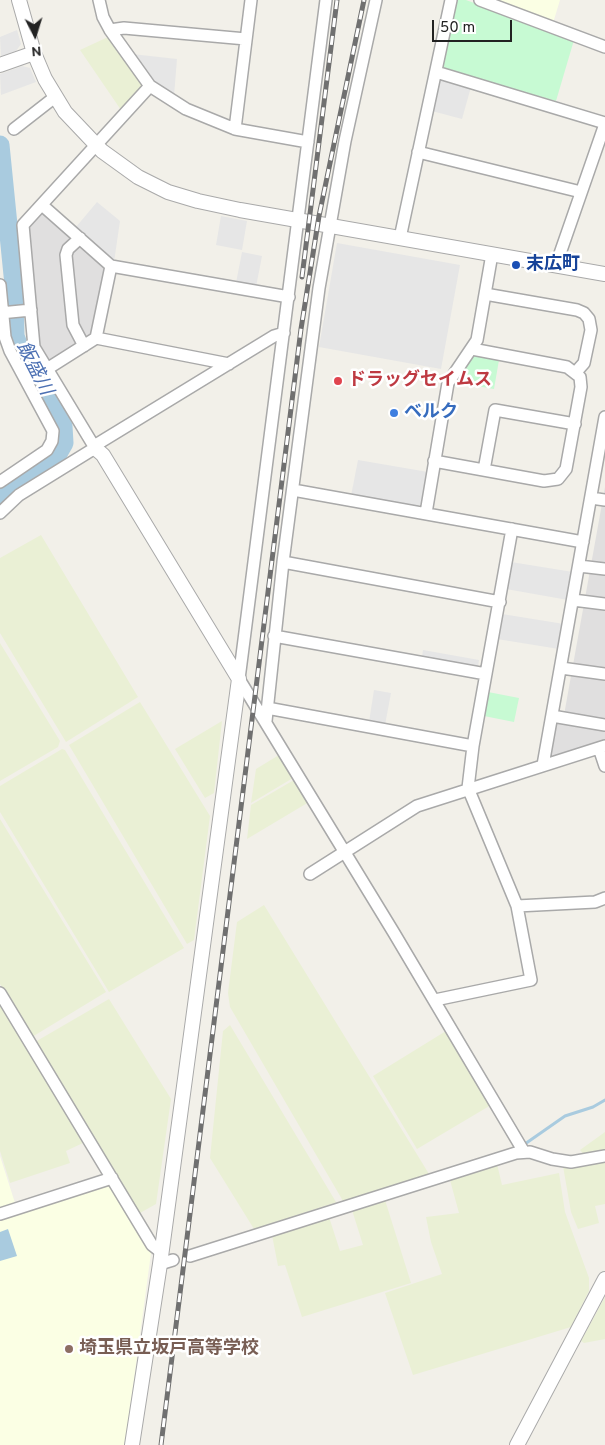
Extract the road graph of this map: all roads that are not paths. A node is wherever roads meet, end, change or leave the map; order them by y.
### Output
1 (19, 0) edge
2 (99, 0) edge
3 (252, 0) edge
4 (326, 0) edge
5 (376, 0) edge
6 (451, 0) edge
7 (480, 0) edge
8 (110, 30) junction
9 (246, 39) junction
10 (605, 47) edge
11 (34, 53) junction
12 (0, 66) edge
13 (436, 72) junction
14 (150, 86) junction
15 (54, 97) junction
16 (605, 123) edge
17 (14, 129) dead end
18 (235, 129) junction
19 (308, 142) junction
20 (96, 146) junction
21 (418, 152) junction
22 (581, 192) junction
23 (42, 205) junction
24 (298, 220) junction
25 (329, 225) junction
26 (80, 238) junction
27 (400, 238) junction
28 (492, 254) junction
29 (556, 265) junction
30 (111, 266) junction
31 (605, 274) edge
32 (0, 285) edge
33 (485, 294) junction
34 (289, 297) junction
35 (27, 310) junction
36 (3, 313) edge
37 (284, 333) junction
38 (96, 338) junction
39 (84, 346) junction
40 (472, 349) junction
41 (229, 364) junction
42 (46, 369) junction
43 (576, 372) junction
44 (575, 424) junction
45 (604, 425) edge
46 (95, 447) junction
47 (434, 461) junction
48 (601, 462) edge
49 (484, 470) junction
50 (0, 482) edge
51 (293, 490) junction
52 (591, 498) junction
53 (605, 500) edge
54 (0, 513) edge
55 (426, 513) junction
56 (512, 528) junction
57 (583, 542) junction
58 (283, 562) junction
59 (579, 566) junction
60 (605, 569) edge
61 (573, 600) junction
62 (500, 602) junction
63 (605, 604) edge
64 (274, 636) junction
65 (561, 668) junction
66 (486, 674) junction
67 (605, 674) edge
68 (239, 679) junction
69 (267, 708) junction
70 (552, 716) junction
71 (266, 721) junction
72 (605, 725) edge
73 (473, 746) junction
74 (602, 747) edge
75 (543, 765) junction
76 (605, 766) edge
77 (468, 788) junction
78 (346, 851) junction
79 (310, 874) dead end
80 (605, 898) edge
81 (517, 906) junction
82 (0, 993) edge
83 (434, 1000) junction
84 (524, 1152) junction
85 (605, 1156) edge
86 (112, 1178) junction
87 (0, 1214) edge
88 (190, 1256) dead end
89 (164, 1259) junction
90 (605, 1278) edge
91 (132, 1445) edge
92 (517, 1445) edge

1 - 11 street
2 - 8 street
3 - 9 street
4 - 19 street
5 - 25 street
6 - 13 street
7 - 10 street
8 - 9 street
8 - 14 street
9 - 18 street
11 - 12 street
11 - 15 street
13 - 16 street
13 - 21 street
14 - 18 street
14 - 20 street
15 - 17 street
15 - 20 street
16 - 22 street
18 - 19 street
19 - 24 street
20 - 23 street
20 - 24 street
21 - 22 street
21 - 27 street
22 - 29 street
23 - 26 street
23 - 35 street
24 - 25 street
24 - 34 street
25 - 27 street
25 - 51 street
26 - 30 street
26 - 39 street
27 - 28 street
28 - 29 street
28 - 33 street
29 - 31 street
30 - 34 street
30 - 38 street
32 - 36 street
33 - 40 street
33 - 43 street
34 - 37 street
35 - 36 street
35 - 42 street
36 - 50 street
37 - 41 street
37 - 68 street
38 - 39 street
38 - 41 street
39 - 42 street
40 - 43 street
40 - 47 street
41 - 46 street
42 - 46 street
43 - 44 street
44 - 49 street
44 - 49 street
45 - 48 street
46 - 54 street
46 - 68 street
47 - 49 street
47 - 55 street
48 - 52 street
51 - 55 street
51 - 58 street
52 - 53 street
52 - 57 street
55 - 56 street
56 - 57 street
56 - 62 street
57 - 59 street
58 - 62 street
58 - 64 street
59 - 60 street
59 - 61 street
61 - 63 street
61 - 65 street
62 - 66 street
64 - 66 street
64 - 69 street
65 - 67 street
65 - 70 street
66 - 73 street
68 - 71 street
68 - 89 street
69 - 71 street
69 - 73 street
70 - 72 street
70 - 75 street
71 - 78 street
73 - 77 street
74 - 75 street
74 - 76 street
75 - 77 street
77 - 78 street
77 - 81 street
78 - 79 street
78 - 83 street
80 - 81 street
81 - 83 street
82 - 86 street
83 - 84 street
84 - 85 street
84 - 88 street
86 - 87 street
86 - 89 street
89 - 91 street
90 - 92 street

